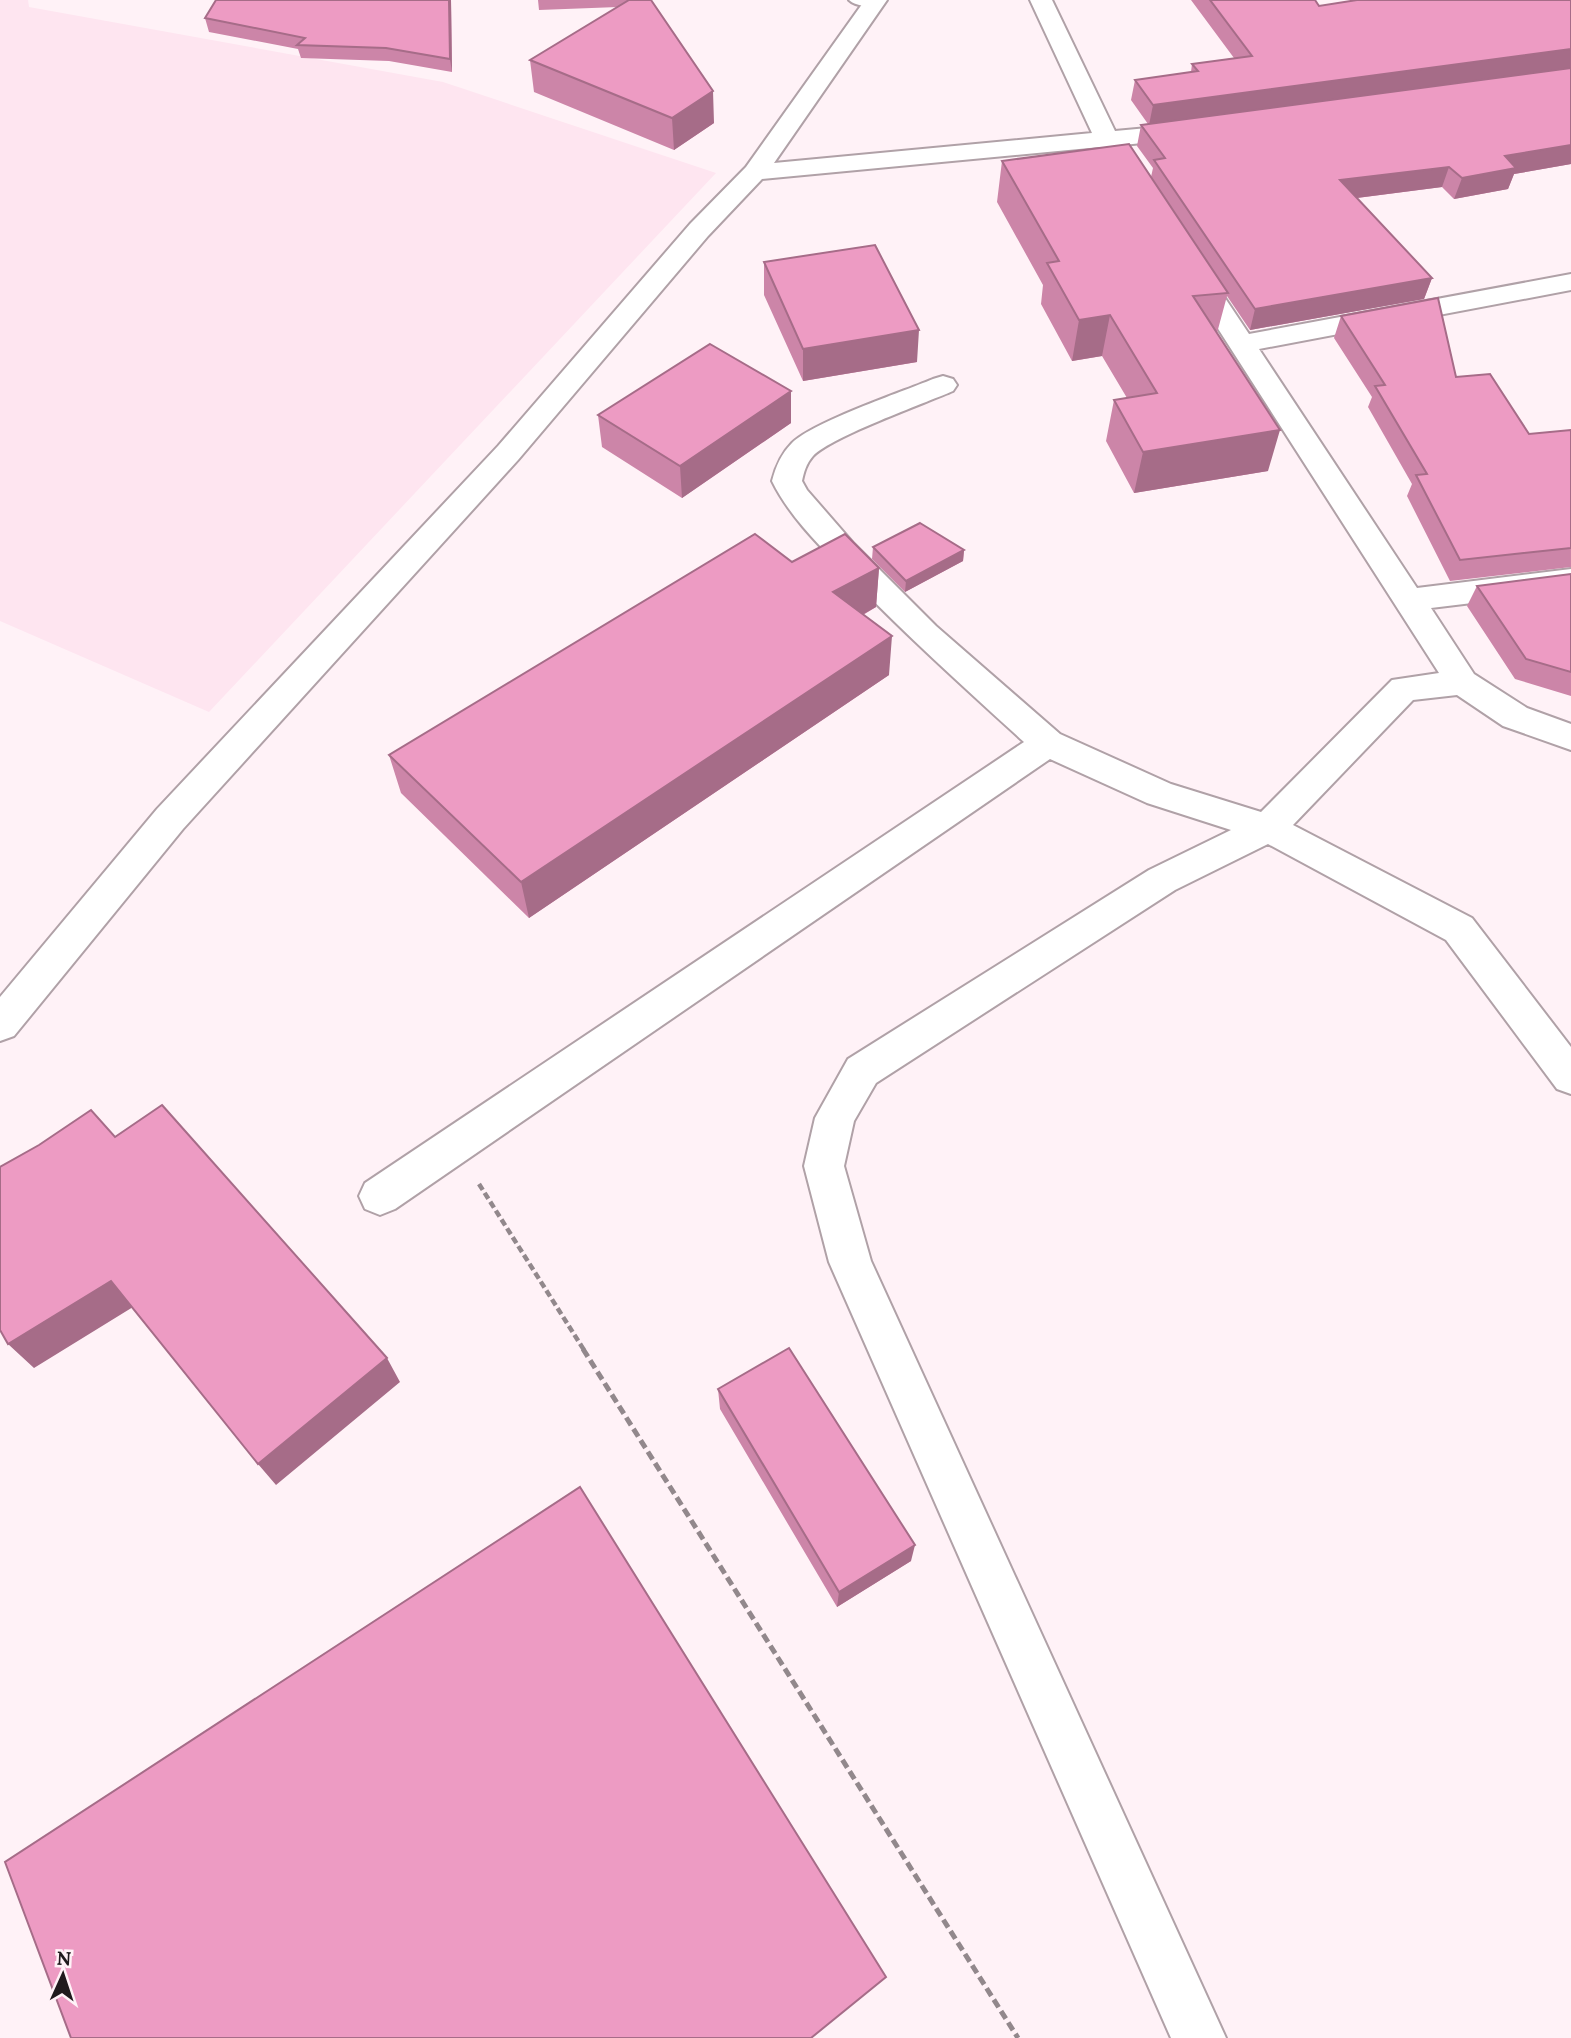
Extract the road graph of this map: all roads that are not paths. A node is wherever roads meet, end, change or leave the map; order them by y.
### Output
1 (869, 0) edge
2 (1041, 0) edge
3 (1212, 128) edge
4 (1107, 139) junction
5 (755, 172) junction
6 (1152, 207) edge
7 (1182, 253) edge
8 (1571, 282) edge
9 (1242, 344) junction
10 (943, 385) dead end
11 (1571, 580) edge
12 (1408, 600) junction
13 (1462, 682) junction
14 (1571, 737) edge
15 (1048, 743) junction
16 (1268, 828) junction
17 (0, 1025) edge
18 (1571, 1077) edge
19 (380, 1196) dead end
20 (1189, 2033) edge

1 - 5 street
2 - 4 street
3 - 4 street
4 - 5 street
4 - 6 street
5 - 17 street
7 - 9 street
8 - 9 street
9 - 12 street
10 - 15 street
11 - 12 street
12 - 13 street
13 - 14 street
13 - 16 street
15 - 16 street
15 - 19 street
16 - 18 street
16 - 20 street

